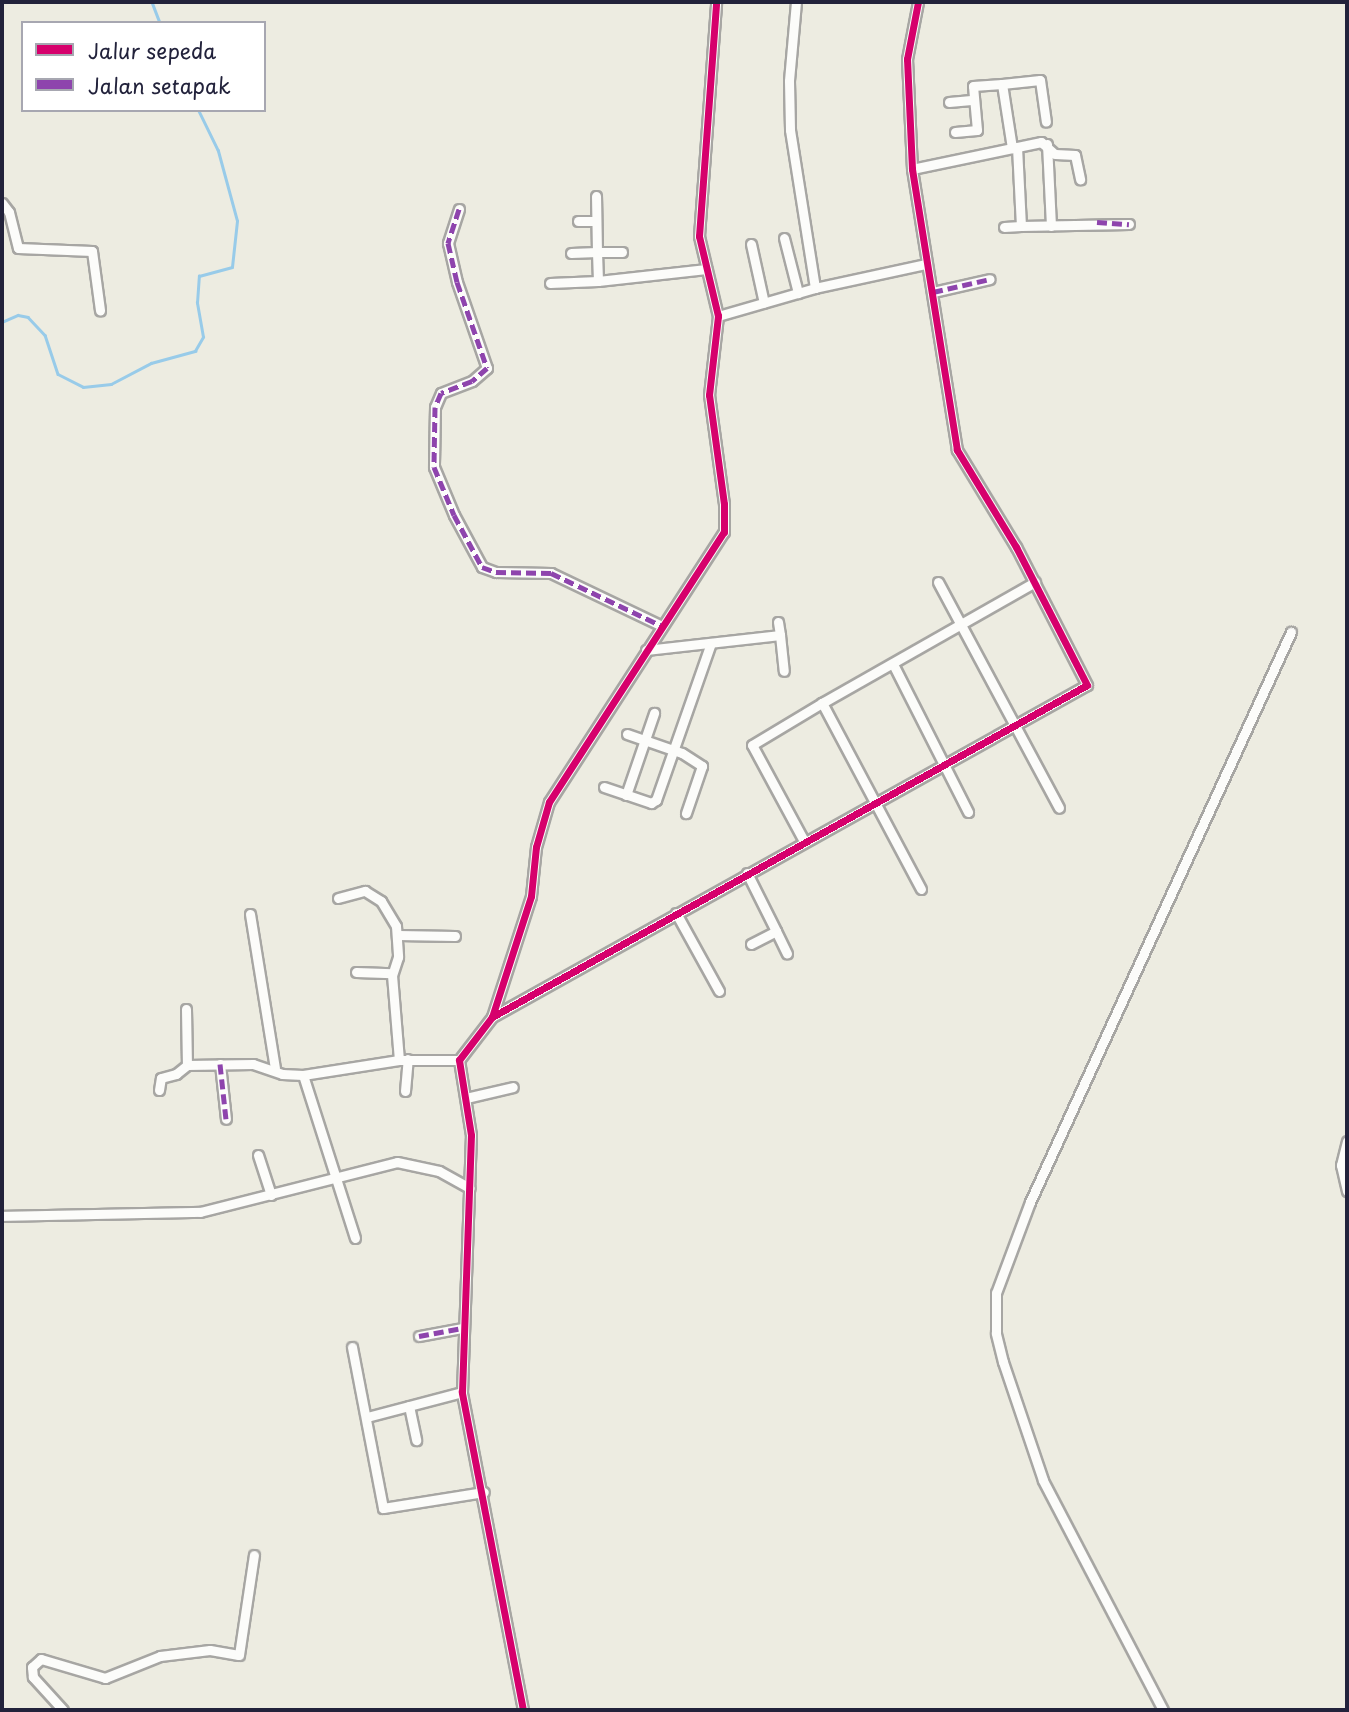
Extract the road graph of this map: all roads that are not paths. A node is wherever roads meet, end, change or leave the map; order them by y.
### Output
1 (716, 2) edge
2 (796, 2) edge
3 (918, 2) edge
4 (1002, 84) junction
5 (974, 100) junction
6 (949, 102) dead end
7 (1046, 122) dead end
8 (955, 132) dead end
9 (1047, 144) junction
10 (1015, 147) junction
11 (912, 169) junction
12 (1080, 179) dead end
13 (596, 196) dead end
14 (2, 203) edge
15 (459, 209) dead end
16 (578, 221) dead end
17 (596, 221) junction
18 (1129, 224) dead end
19 (1021, 226) junction
20 (1051, 226) junction
21 (1004, 227) dead end
22 (784, 238) dead end
23 (751, 244) dead end
24 (597, 252) junction
25 (622, 252) dead end
26 (571, 253) dead end
27 (926, 264) junction
28 (706, 269) junction
29 (990, 279) dead end
30 (598, 281) junction
31 (550, 283) dead end
32 (815, 288) junction
33 (933, 292) junction
34 (797, 293) junction
35 (764, 303) junction
36 (100, 310) dead end
37 (718, 316) junction
38 (938, 582) dead end
39 (1035, 582) junction
40 (778, 622) dead end
41 (964, 624) junction
42 (662, 626) junction
43 (1291, 632) dead end
44 (780, 635) junction
45 (711, 643) junction
46 (646, 650) junction
47 (893, 664) junction
48 (784, 671) dead end
49 (822, 703) junction
50 (654, 713) dead end
51 (1015, 721) junction
52 (627, 734) dead end
53 (645, 740) junction
54 (674, 750) junction
55 (945, 762) junction
56 (604, 787) dead end
57 (626, 795) junction
58 (874, 803) junction
59 (1059, 808) dead end
60 (968, 812) dead end
61 (686, 813) dead end
62 (804, 841) junction
63 (747, 873) junction
64 (921, 889) dead end
65 (338, 898) dead end
66 (676, 913) junction
67 (250, 914) dead end
68 (776, 931) junction
69 (398, 935) junction
70 (455, 936) dead end
71 (751, 944) dead end
72 (787, 954) dead end
73 (356, 972) dead end
74 (392, 973) junction
75 (719, 990) dead end
76 (186, 1009) dead end
77 (492, 1017) junction
78 (404, 1060) junction
79 (459, 1060) junction
80 (220, 1064) junction
81 (187, 1065) junction
82 (275, 1068) junction
83 (303, 1075) junction
84 (513, 1087) dead end
85 (159, 1090) dead end
86 (405, 1091) dead end
87 (466, 1098) junction
88 (226, 1119) dead end
89 (1347, 1141) edge
90 (258, 1155) dead end
91 (335, 1178) junction
92 (470, 1188) junction
93 (1347, 1191) edge
94 (271, 1195) junction
95 (2, 1216) edge
96 (355, 1238) dead end
97 (462, 1328) junction
98 (419, 1336) dead end
99 (352, 1347) dead end
100 (462, 1392) junction
101 (409, 1406) junction
102 (367, 1417) junction
103 (416, 1440) dead end
104 (484, 1492) junction
105 (254, 1555) dead end
106 (64, 1710) edge
107 (523, 1710) edge
108 (1163, 1710) edge

1 - 28 street
2 - 32 street
3 - 11 street
4 - 5 street
4 - 7 street
4 - 10 street
5 - 6 street
5 - 8 street
9 - 10 street
9 - 12 street
9 - 20 street
10 - 11 street
10 - 19 street
11 - 27 street
13 - 17 street
14 - 36 street
15 - 42 street
16 - 17 street
17 - 24 street
18 - 20 street
19 - 20 street
19 - 21 street
22 - 34 street
23 - 35 street
24 - 25 street
24 - 26 street
24 - 30 street
27 - 32 street
27 - 33 street
28 - 30 street
28 - 37 street
29 - 33 street
30 - 31 street
32 - 34 street
33 - 39 street
34 - 35 street
35 - 37 street
37 - 42 street
38 - 41 street
39 - 41 street
39 - 51 street
40 - 44 street
41 - 47 street
41 - 51 street
42 - 46 street
43 - 108 street
44 - 45 street
44 - 48 street
45 - 46 street
45 - 54 street
46 - 77 street
47 - 49 street
47 - 55 street
49 - 58 street
49 - 62 street
50 - 53 street
51 - 55 street
51 - 59 street
52 - 53 street
53 - 54 street
53 - 57 street
54 - 57 street
54 - 61 street
55 - 58 street
55 - 60 street
56 - 57 street
58 - 62 street
58 - 64 street
62 - 63 street
63 - 66 street
63 - 68 street
65 - 69 street
66 - 75 street
66 - 77 street
67 - 82 street
68 - 71 street
68 - 72 street
69 - 70 street
69 - 74 street
73 - 74 street
74 - 78 street
76 - 81 street
77 - 79 street
78 - 79 street
78 - 83 street
78 - 86 street
79 - 87 street
80 - 81 street
80 - 82 street
80 - 88 street
81 - 85 street
82 - 83 street
83 - 91 street
84 - 87 street
87 - 92 street
89 - 93 street
90 - 94 street
91 - 92 street
91 - 94 street
91 - 96 street
92 - 97 street
94 - 95 street
97 - 98 street
97 - 100 street
99 - 102 street
100 - 101 street
100 - 104 street
101 - 102 street
101 - 103 street
102 - 104 street
104 - 107 street
105 - 106 street

